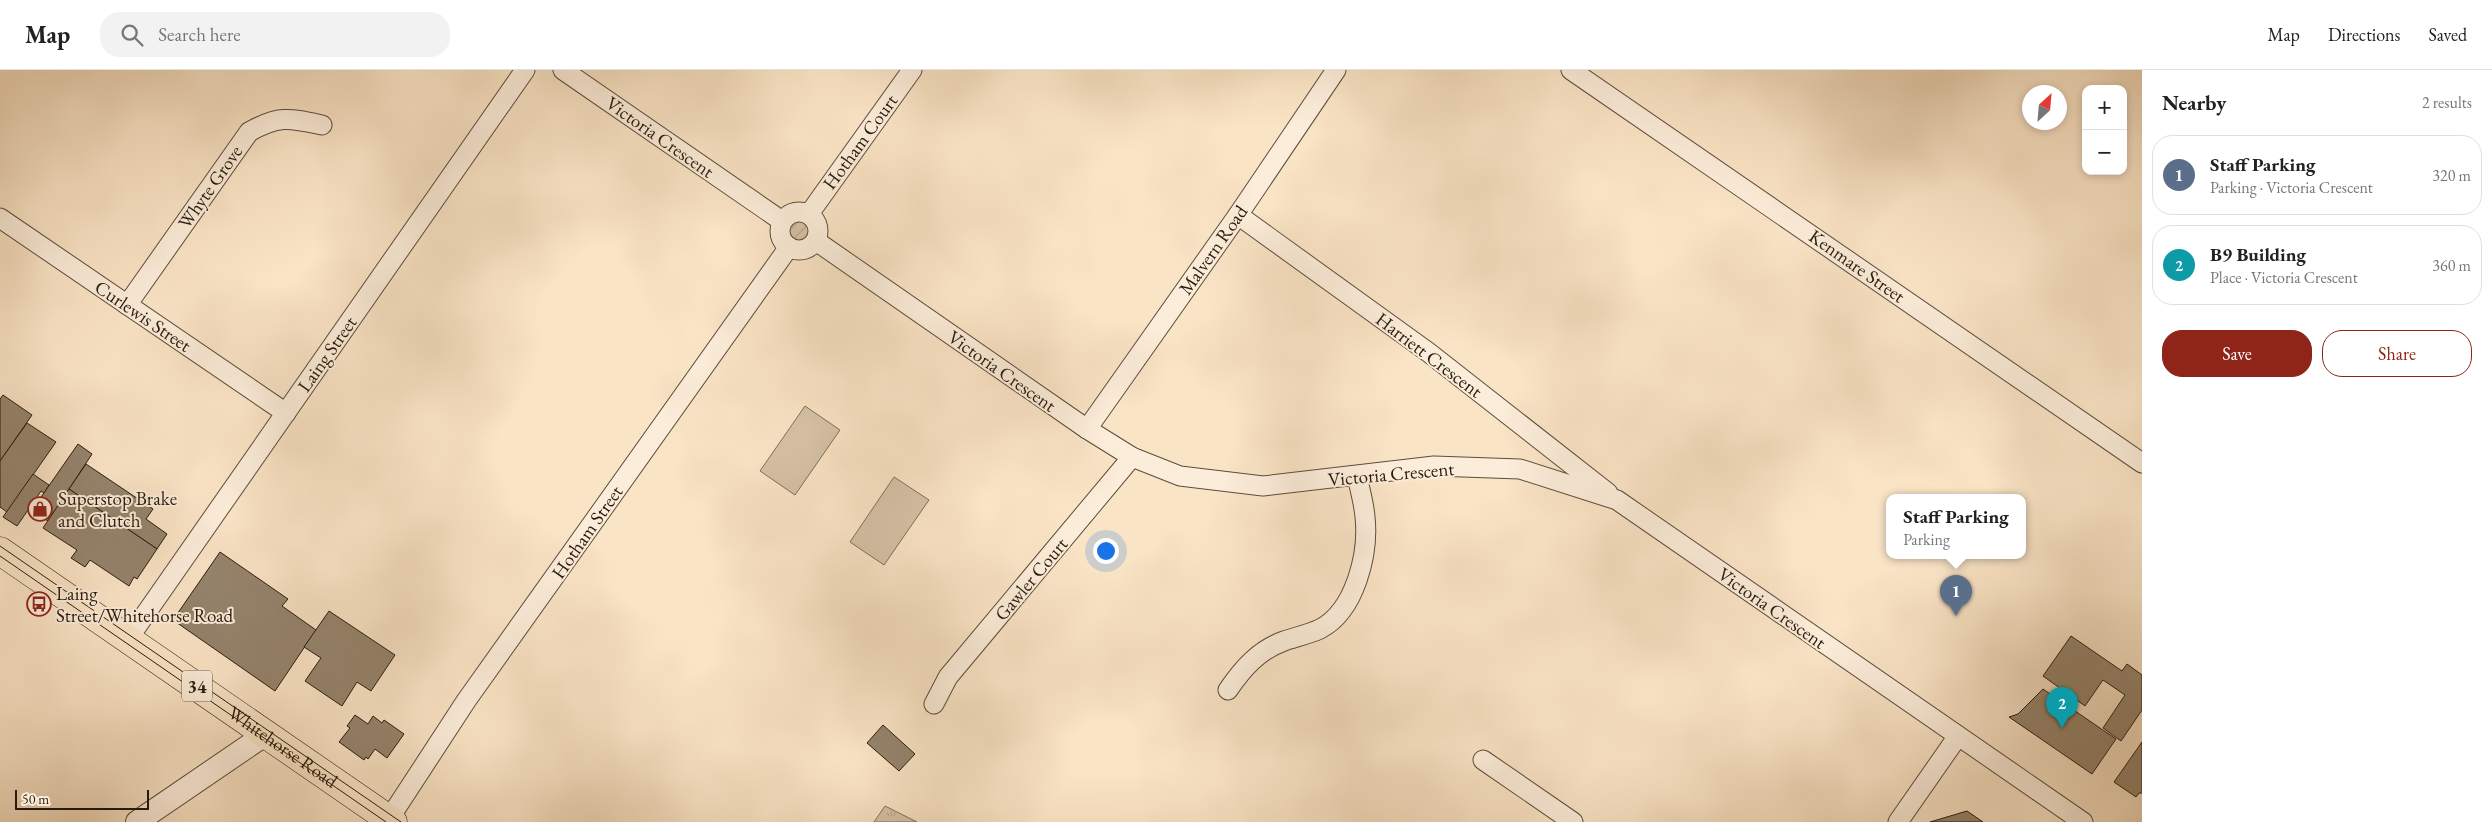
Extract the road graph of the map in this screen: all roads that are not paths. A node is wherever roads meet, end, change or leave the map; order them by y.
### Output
1 (526, 70) edge
2 (563, 70) edge
3 (912, 70) edge
4 (1336, 70) edge
5 (1571, 70) edge
6 (322, 125) dead end
7 (808, 214) junction
8 (1238, 216) junction
9 (0, 218) edge
10 (782, 221) junction
11 (816, 241) junction
12 (789, 247) junction
13 (127, 305) junction
14 (286, 413) junction
15 (1086, 429) junction
16 (1132, 457) junction
17 (2142, 463) edge
18 (1357, 476) junction
19 (1617, 500) junction
20 (0, 552) edge
21 (128, 639) junction
22 (1228, 690) dead end
23 (934, 704) dead end
24 (266, 734) junction
25 (1958, 736) junction
26 (1483, 760) dead end
27 (391, 820) edge
28 (138, 822) edge
29 (1573, 822) edge
30 (1898, 822) edge
31 (2083, 822) edge

1 - 14 street, Laing Street
2 - 10 street, Victoria Crescent
3 - 7 street, Hotham Court
4 - 8 street, Malvern Road
5 - 17 street, Kenmare Street
6 - 13 street, Whyte Grove
7 - 10 street
7 - 11 street
8 - 15 street, Malvern Road
8 - 19 street, Harriett Crescent
9 - 13 street, Curlewis Street
10 - 12 street
11 - 12 street
11 - 15 street, Victoria Crescent
12 - 27 street, Hotham Street
13 - 14 street, Curlewis Street
14 - 21 street, Laing Street
15 - 16 street, Victoria Crescent
16 - 18 street, Victoria Crescent
16 - 23 street, Gawler Court
18 - 19 street, Victoria Crescent
18 - 22 street
19 - 25 street, Victoria Crescent
20 - 21 main road, Whitehorse Road / 34
21 - 24 main road, Whitehorse Road / 34
24 - 27 main road, Whitehorse Road / 34
24 - 28 street
25 - 30 street
25 - 31 street, Victoria Crescent
26 - 29 street

